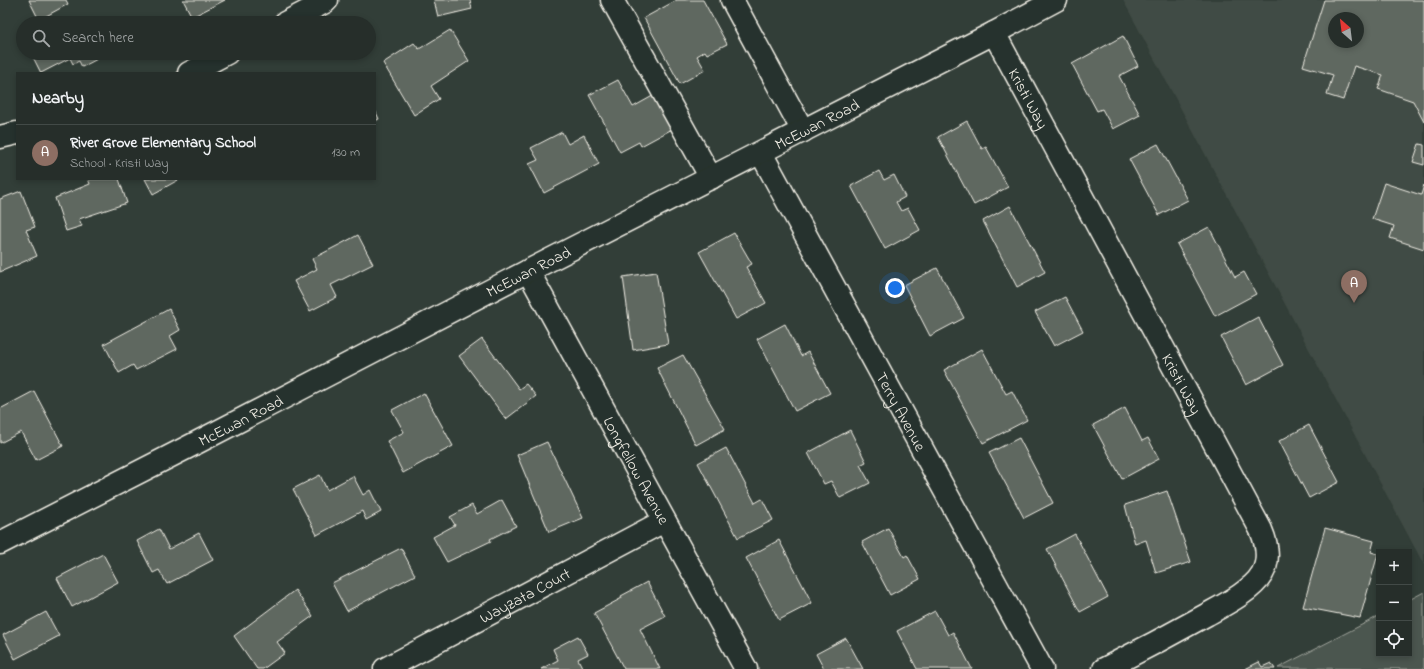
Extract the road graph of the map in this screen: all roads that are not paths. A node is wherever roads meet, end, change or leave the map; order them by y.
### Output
1 (326, 0) edge
2 (612, 0) edge
3 (732, 0) edge
4 (1056, 0) edge
5 (298, 16) edge
6 (994, 33) junction
7 (214, 60) edge
8 (191, 72) edge
9 (803, 131) junction
10 (761, 153) junction
11 (711, 178) junction
12 (528, 271) junction
13 (664, 521) junction
14 (0, 543) edge
15 (385, 669) edge
16 (746, 669) edge
17 (1042, 669) edge
18 (1104, 669) edge

1 - 5 street
2 - 11 street
3 - 9 street
4 - 6 street, McEwan Road
6 - 9 street, McEwan Road
6 - 18 street, Kristi Way
7 - 8 street
9 - 10 street, McEwan Road
10 - 11 street, McEwan Road
10 - 17 street, Terry Avenue
11 - 12 street, McEwan Road
12 - 13 street, Longfellow Avenue
12 - 14 street, McEwan Road
13 - 15 street, Wayzata Court
13 - 16 street, Longfellow Avenue

